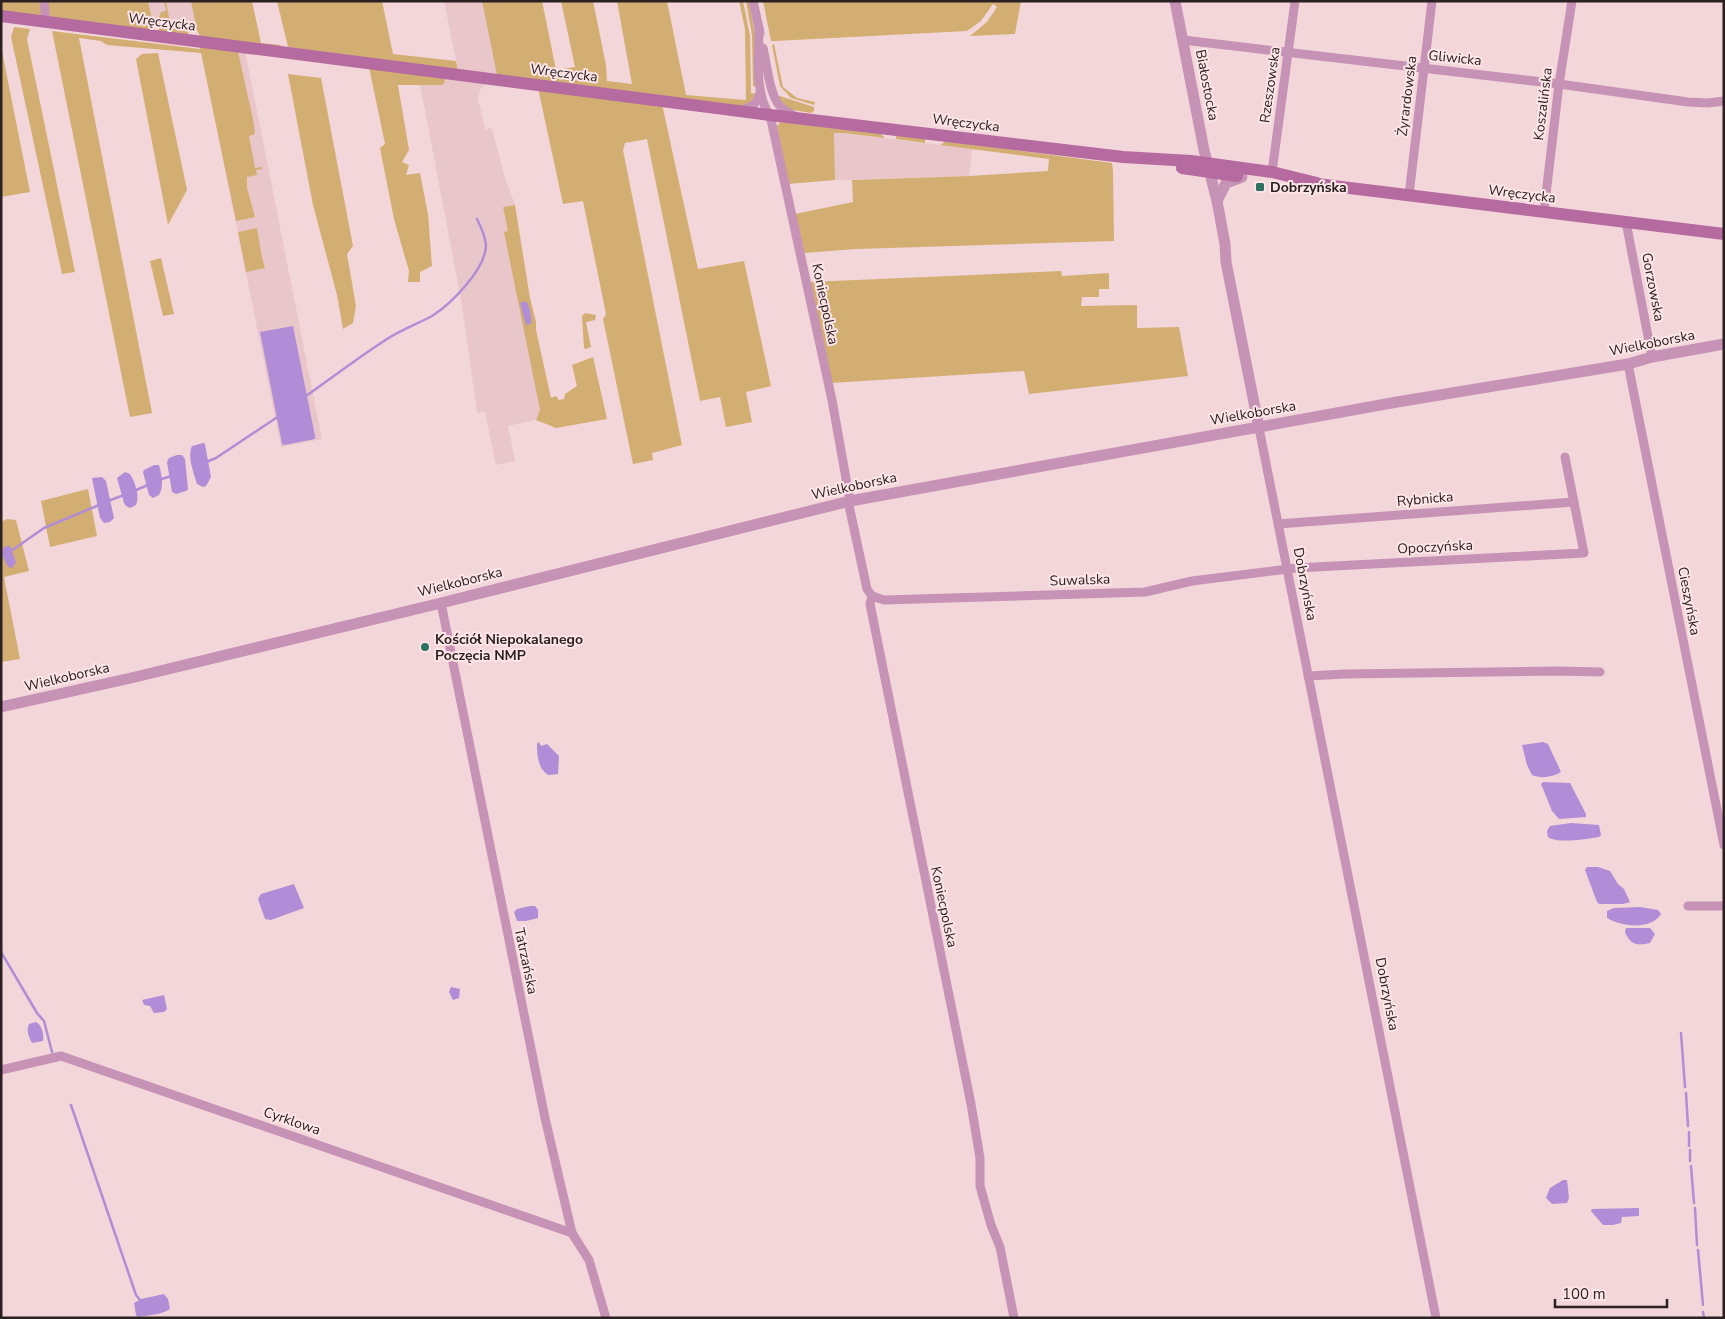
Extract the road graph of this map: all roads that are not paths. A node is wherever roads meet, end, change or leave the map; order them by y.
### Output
1 (44, 1) edge
2 (753, 1) edge
3 (1175, 1) edge
4 (1295, 1) edge
5 (1432, 1) edge
6 (1572, 1) edge
7 (1, 16) edge
8 (46, 22) junction
9 (759, 28) junction
10 (1183, 40) junction
11 (1289, 53) junction
12 (1424, 69) junction
13 (1559, 84) junction
14 (760, 91) junction
15 (773, 93) junction
16 (1724, 101) edge
17 (740, 111) junction
18 (770, 115) junction
19 (799, 118) junction
20 (1213, 167) junction
21 (1272, 172) junction
22 (1242, 177) junction
23 (1317, 183) junction
24 (1408, 195) junction
25 (1217, 201) junction
26 (1544, 212) junction
27 (1626, 222) junction
28 (1724, 234) edge
29 (1724, 345) edge
30 (1652, 357) junction
31 (1628, 364) junction
32 (1259, 428) junction
33 (1565, 457) dead end
34 (849, 501) junction
35 (1574, 502) junction
36 (1278, 524) junction
37 (1287, 570) junction
38 (872, 596) junction
39 (441, 603) junction
40 (1600, 672) dead end
41 (1308, 676) junction
42 (1, 707) edge
43 (1724, 844) edge
44 (1688, 906) dead end
45 (1724, 906) edge
46 (1, 1070) edge
47 (572, 1233) junction
48 (606, 1318) edge
49 (1014, 1318) edge
50 (1436, 1318) edge

1 - 8 street
2 - 9 street
3 - 10 street, Białostocka
4 - 11 street, Rzeszowska
5 - 12 street, Żyrardowska
6 - 13 street, Koszalińska
7 - 8 main road, Wręczycka
8 - 17 main road, Wręczycka
9 - 14 street
9 - 15 street
10 - 11 street, Gliwicka
10 - 20 street, Białostocka
11 - 12 street, Gliwicka
11 - 21 street, Rzeszowska
12 - 13 street, Gliwicka
12 - 24 street, Żyrardowska
13 - 16 street, Gliwicka
13 - 26 street, Koszalińska
14 - 17 street
14 - 18 street
15 - 18 street
15 - 19 street
17 - 18 main road, Wręczycka
18 - 19 main road, Wręczycka
18 - 34 street, Koniecpolska
19 - 20 main road, Wręczycka
20 - 21 main road, Wręczycka
20 - 22 main road, Wręczycka
20 - 25 street, Dobrzyńska
21 - 23 main road, Wręczycka
22 - 23 main road, Wręczycka
22 - 25 street
23 - 24 main road, Wręczycka
24 - 26 main road, Wręczycka
25 - 32 street, Dobrzyńska
26 - 27 main road, Wręczycka
27 - 28 main road, Wręczycka
27 - 30 street, Gorzowska
29 - 30 street, Wielkoborska
30 - 31 street, Wielkoborska
31 - 32 street, Wielkoborska
31 - 43 street, Cieszyńska
32 - 34 street, Wielkoborska
32 - 36 street, Dobrzyńska
33 - 35 street
34 - 38 street, Koniecpolska
34 - 39 street, Wielkoborska
35 - 36 street, Rybnicka
35 - 37 street, Opoczyńska
36 - 37 street, Dobrzyńska
37 - 38 street, Suwalska
37 - 41 street, Dobrzyńska
38 - 49 street, Koniecpolska
39 - 42 street, Wielkoborska
39 - 47 street, Tatrzańska
40 - 41 street
41 - 50 street, Dobrzyńska
44 - 45 street
46 - 47 street, Cyrklowa
47 - 48 street, Tatrzańska

